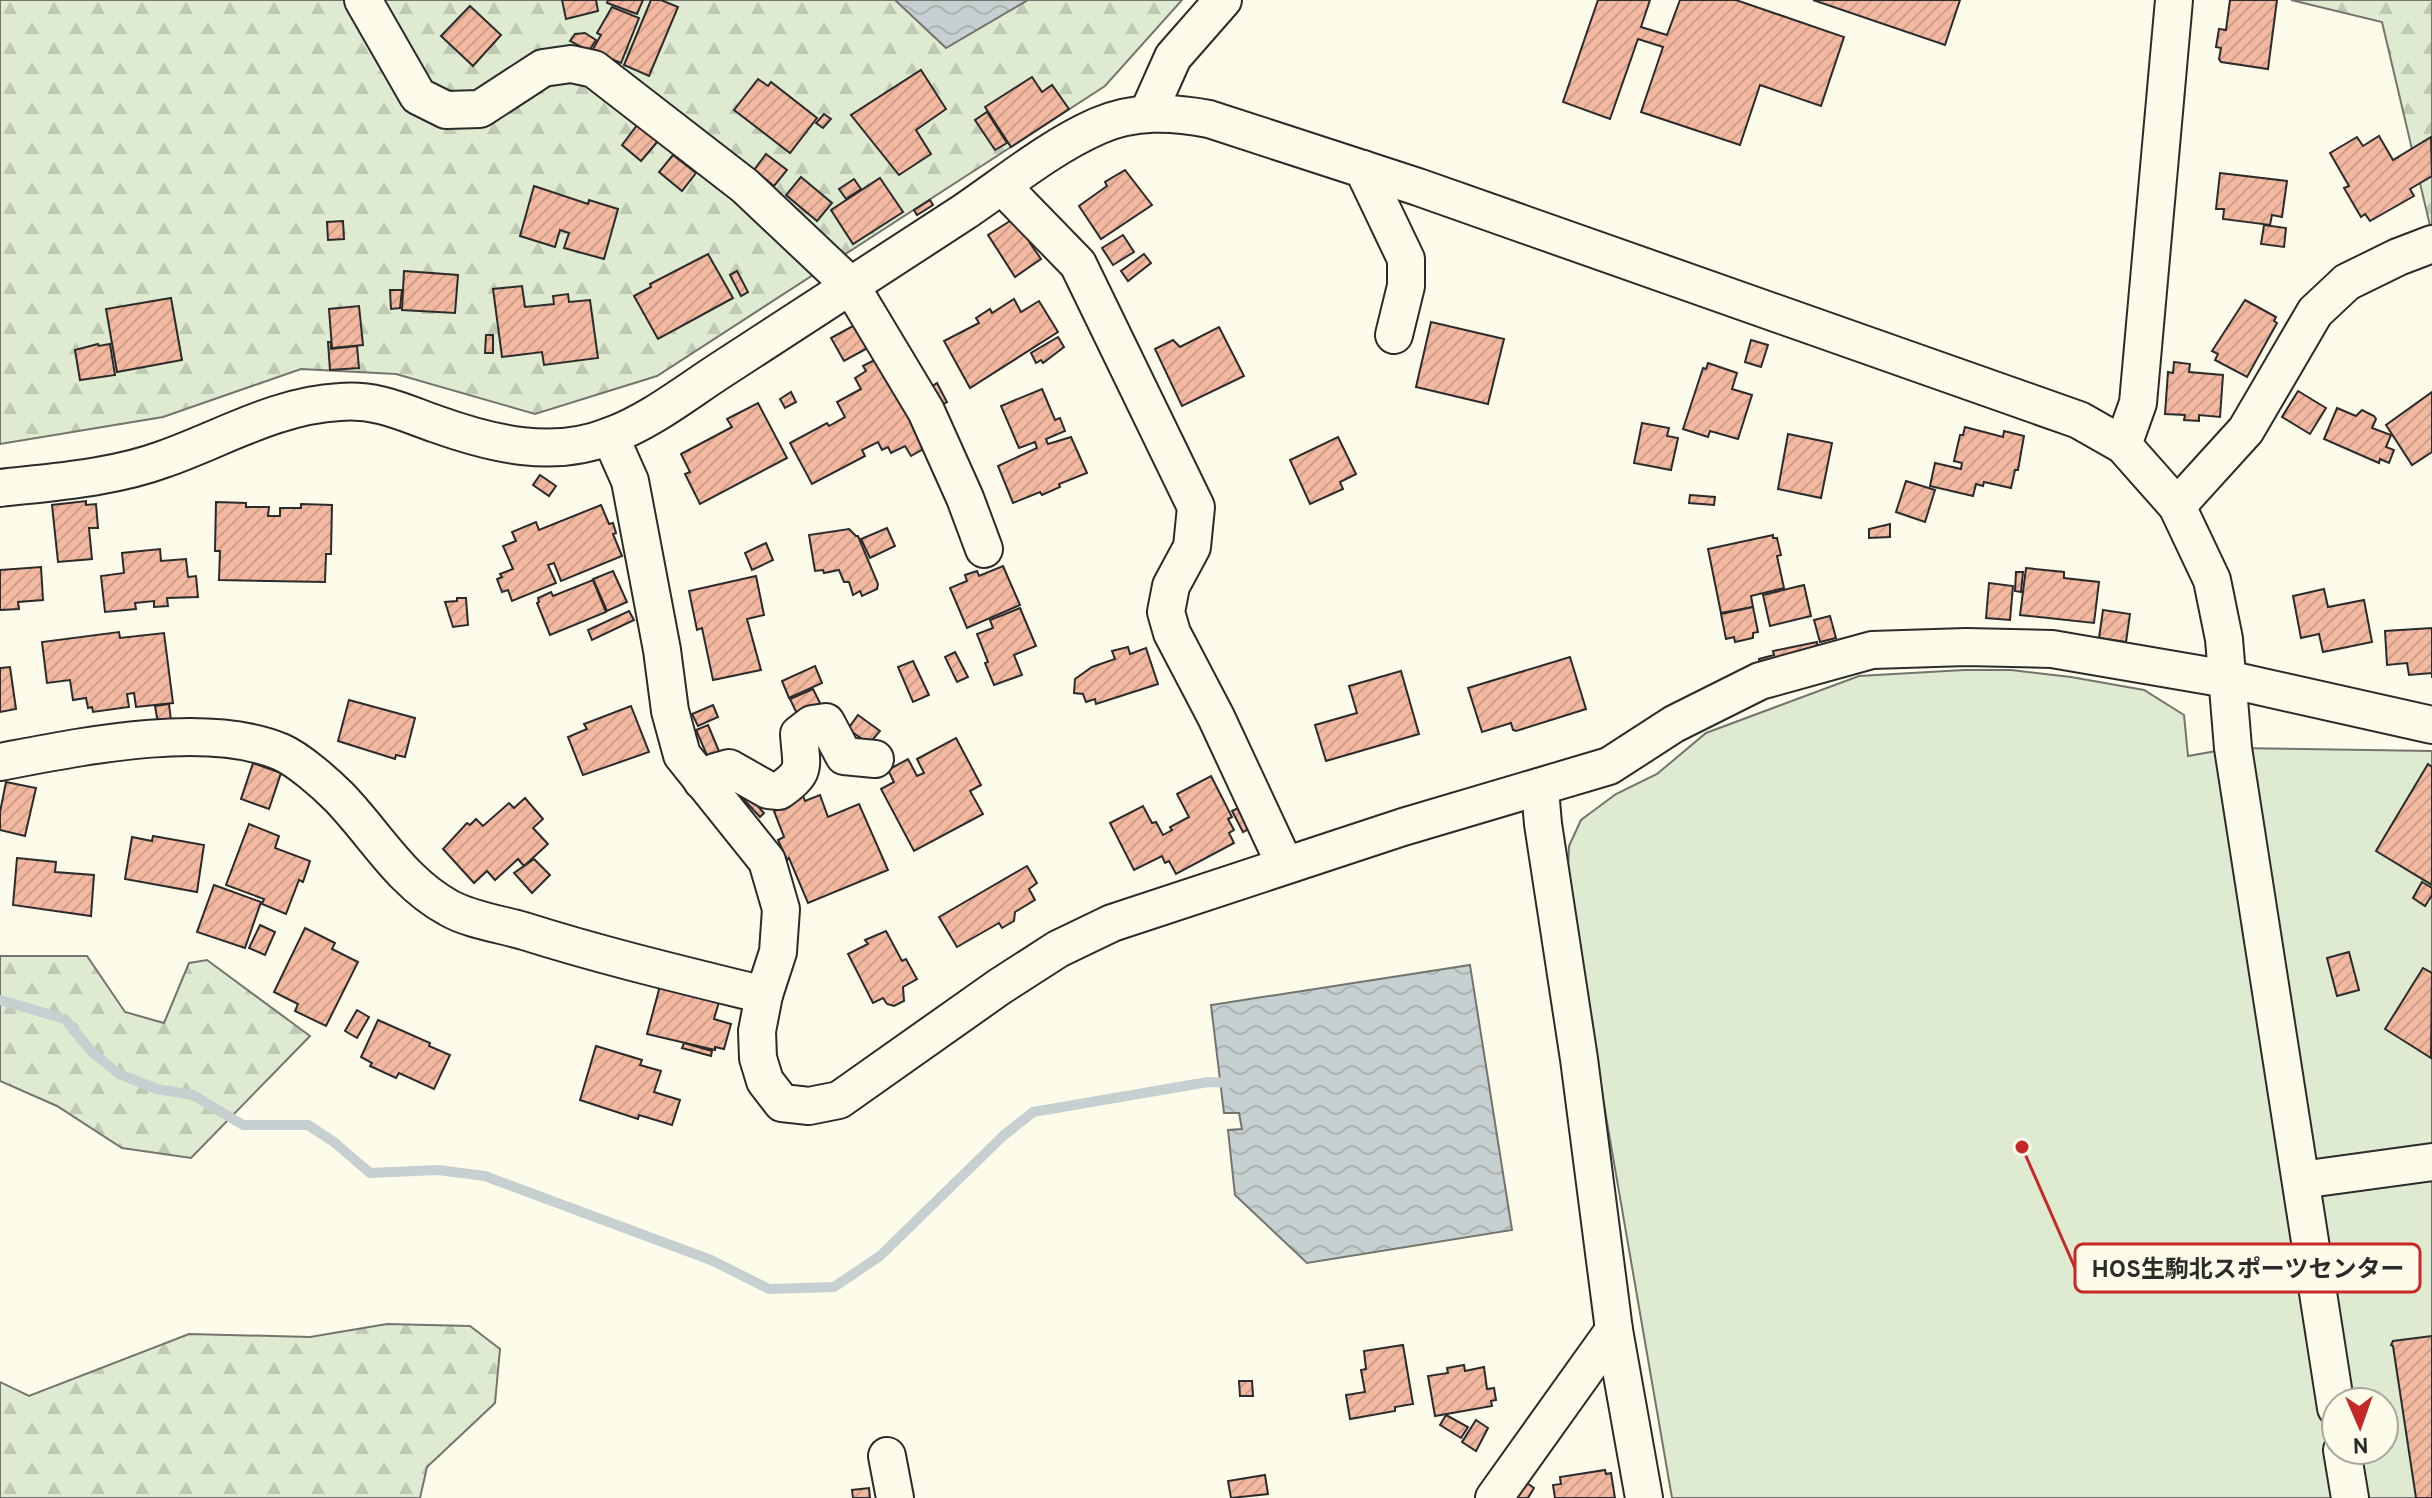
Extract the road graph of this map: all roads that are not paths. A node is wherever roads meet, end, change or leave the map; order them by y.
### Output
1 (363, 0) edge
2 (1223, 0) edge
3 (2174, 0) edge
4 (1148, 113) junction
5 (1363, 169) junction
6 (1002, 186) junction
7 (2432, 244) edge
8 (851, 286) junction
9 (1394, 335) dead end
10 (610, 436) junction
11 (2123, 445) junction
12 (0, 488) edge
13 (2177, 506) junction
14 (984, 549) dead end
15 (2227, 679) junction
16 (2432, 725) edge
17 (875, 759) dead end
18 (0, 762) edge
19 (702, 781) junction
20 (1540, 789) junction
21 (1285, 865) junction
22 (764, 995) junction
23 (2432, 1162) edge
24 (2301, 1180) junction
25 (1614, 1330) junction
26 (2333, 1386) edge
27 (887, 1456) dead end
28 (2345, 1466) edge
29 (895, 1498) edge
30 (1494, 1498) edge
31 (1644, 1498) edge
32 (2350, 1498) edge

1 - 8 street
2 - 4 street
3 - 11 street
4 - 5 street
4 - 6 street
5 - 9 street
5 - 11 street
6 - 8 street
6 - 21 street
7 - 13 street
8 - 10 street
8 - 14 street
10 - 12 street
10 - 19 street
11 - 13 street
13 - 15 street
15 - 16 street
15 - 20 street
15 - 24 street
17 - 19 street
18 - 22 street
19 - 22 street
20 - 21 street
20 - 25 street
21 - 22 street
23 - 24 street
24 - 26 street
25 - 30 street
25 - 31 street
27 - 29 street
28 - 32 street

